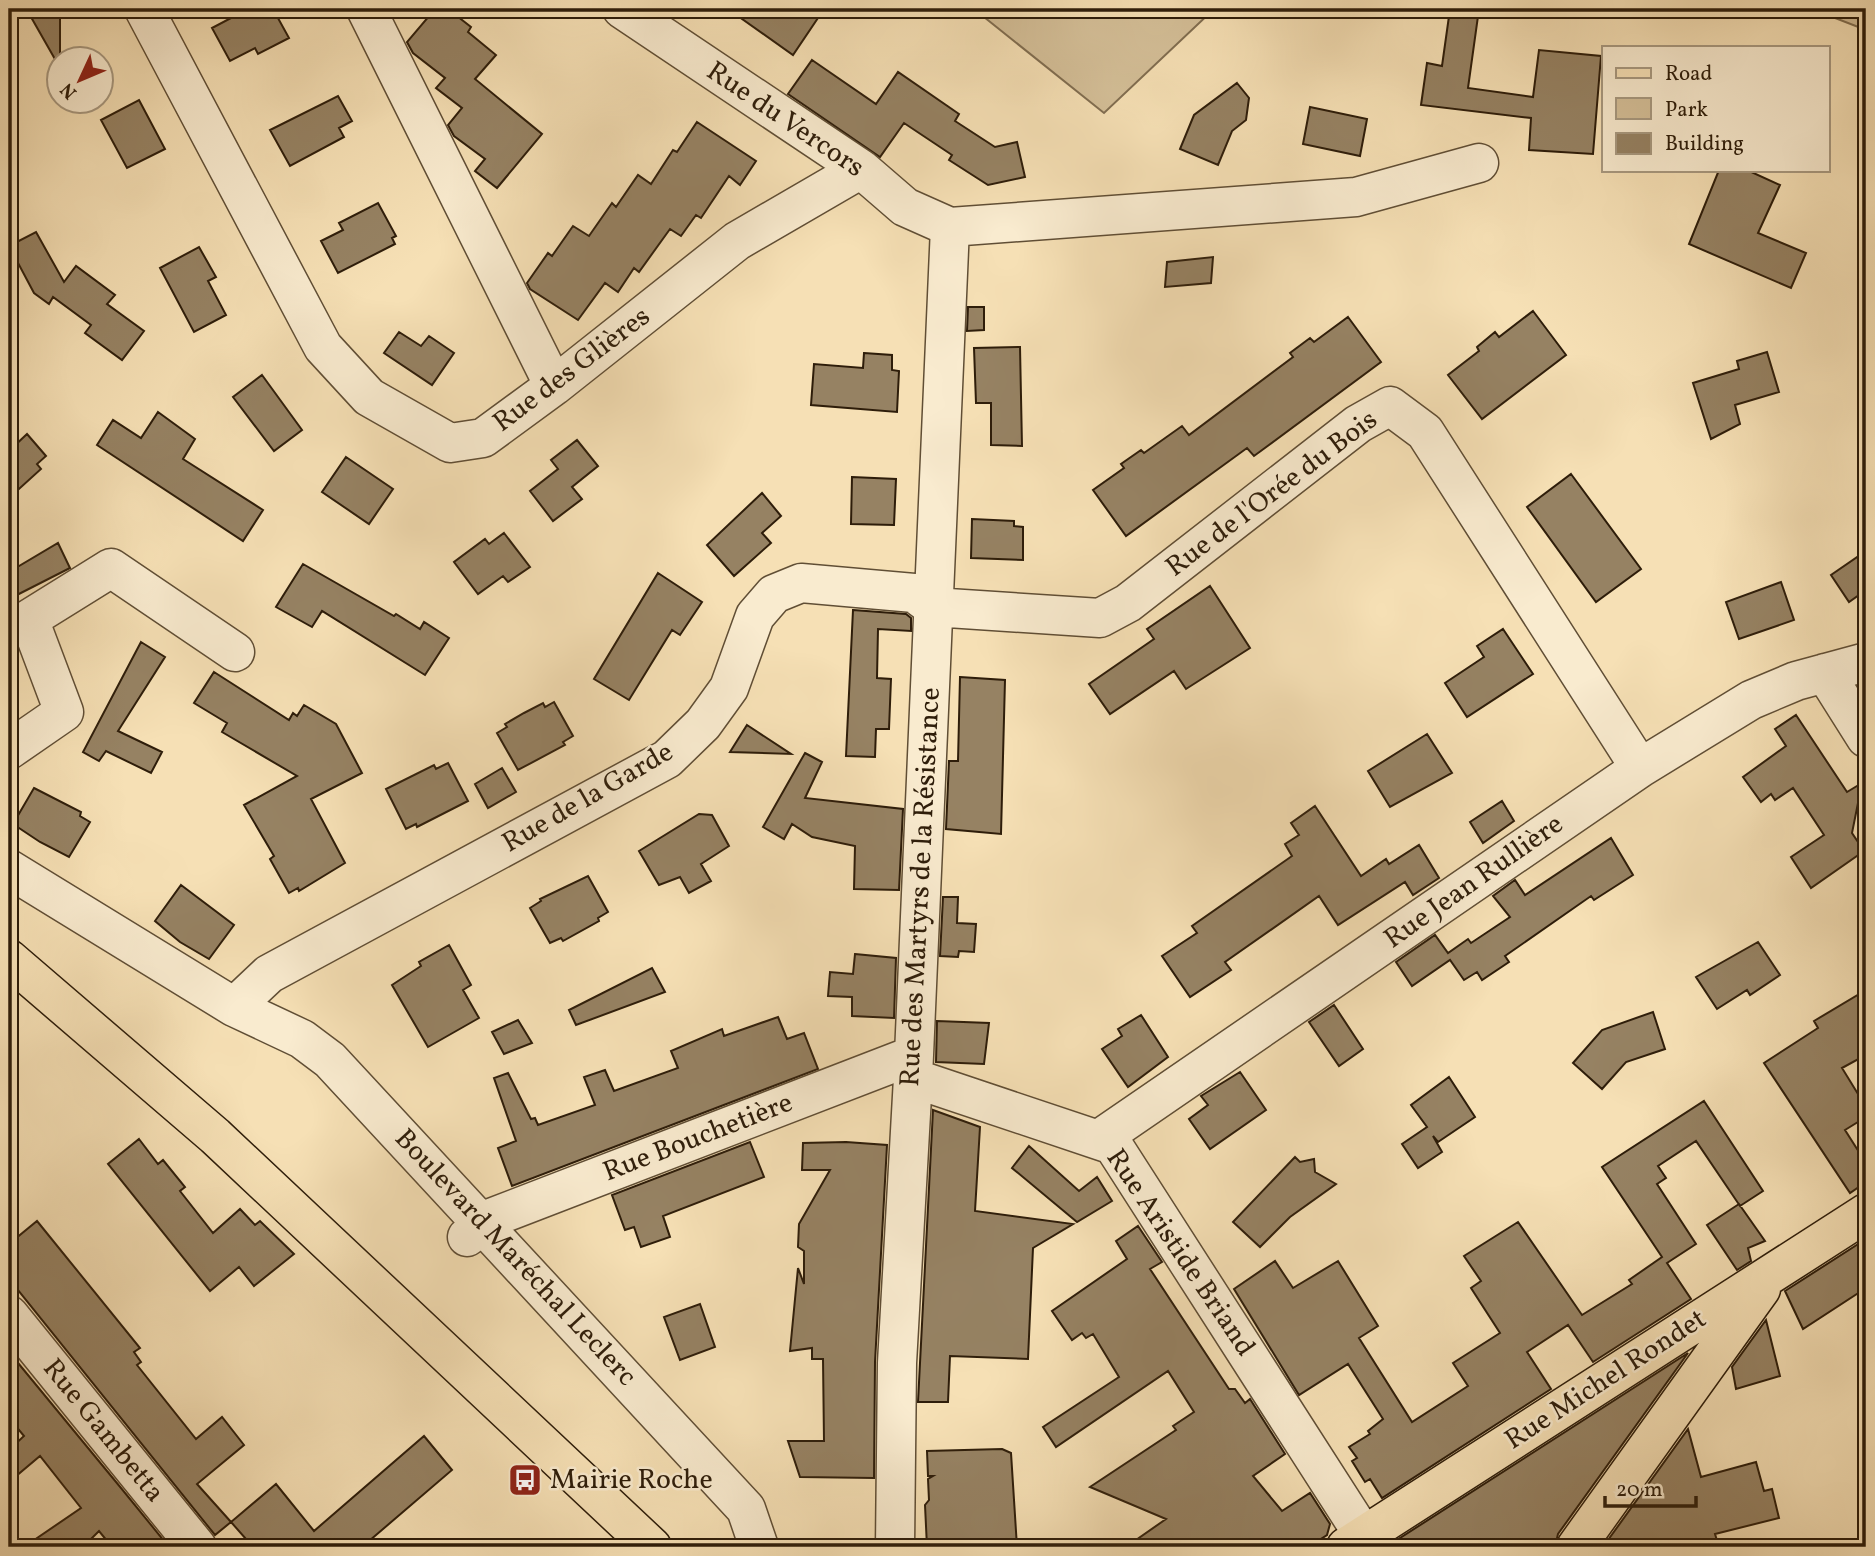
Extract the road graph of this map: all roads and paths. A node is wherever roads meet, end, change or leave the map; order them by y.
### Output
1 (144, 9) edge
2 (366, 9) edge
3 (622, 9) edge
4 (1479, 163) dead end
5 (861, 169) junction
6 (950, 227) junction
7 (554, 386) junction
8 (933, 607) junction
9 (235, 652) dead end
10 (1866, 662) edge
11 (1825, 673) junction
12 (1866, 738) edge
13 (9, 750) edge
14 (1640, 768) junction
15 (9, 869) edge
16 (9, 937) edge
17 (9, 959) edge
18 (234, 1007) junction
19 (913, 1066) junction
20 (215, 1136) junction
21 (1101, 1138) junction
22 (1866, 1213) edge
23 (474, 1229) junction
24 (1772, 1273) junction
25 (9, 1315) edge
26 (1355, 1541) edge
27 (197, 1547) edge
28 (652, 1547) edge
29 (750, 1547) edge
30 (760, 1547) edge
31 (895, 1547) edge
32 (1576, 1547) edge

1 - 7 street, Rue des Glières
2 - 7 street
3 - 5 street, Rue du Vercors
4 - 6 street
5 - 6 street, Rue du Vercors
5 - 7 street, Rue des Glières
6 - 8 street, Rue des Martyrs de la Résistance
8 - 14 street, Rue de l'Orée du Bois
8 - 18 street, Rue de la Garde
8 - 19 street, Rue des Martyrs de la Résistance
9 - 13 street
10 - 11 street, Rue Jean Rullière
11 - 12 street
11 - 14 street, Rue Jean Rullière
14 - 21 street, Rue Jean Rullière
15 - 18 street, Boulevard Maréchal Leclerc
16 - 20 main road
17 - 20 main road
18 - 23 street, Boulevard Maréchal Leclerc
19 - 21 street, Rue Aristide Briand
19 - 23 street, Rue Bouchetière
19 - 31 street, Rue des Martyrs de la Résistance
20 - 28 main road
21 - 26 street, Rue Aristide Briand
22 - 24 main road, Rue Michel Rondet
23 - 29 street, Boulevard Maréchal Leclerc
23 - 30 street, Boulevard Maréchal Leclerc
24 - 26 main road, Rue Michel Rondet
24 - 32 main road
25 - 27 street, Rue Gambetta

